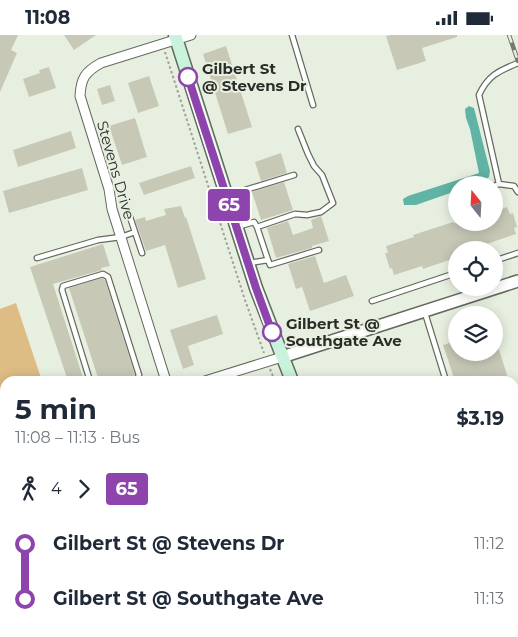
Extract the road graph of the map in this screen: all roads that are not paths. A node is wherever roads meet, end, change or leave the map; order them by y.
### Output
1 (191, 35) edge
2 (292, 35) edge
3 (175, 37) edge
4 (518, 63) edge
5 (313, 105) dead end
6 (298, 129) dead end
7 (294, 175) dead end
8 (497, 176) edge
9 (503, 185) edge
10 (518, 191) edge
11 (226, 195) junction
12 (129, 214) dead end
13 (236, 227) junction
14 (257, 227) junction
15 (135, 232) junction
16 (121, 237) junction
17 (318, 250) dead end
18 (142, 253) dead end
19 (518, 253) edge
20 (37, 258) dead end
21 (503, 258) edge
22 (268, 260) junction
23 (248, 264) junction
24 (448, 276) edge
25 (518, 281) edge
26 (503, 284) edge
27 (465, 296) edge
28 (372, 301) dead end
29 (424, 311) junction
30 (282, 357) junction
31 (88, 376) edge
32 (138, 376) edge
33 (164, 376) edge
34 (221, 376) edge
35 (290, 376) edge
36 (444, 376) edge

1 - 3 street, Stevens Drive
2 - 5 lane
3 - 11 main road
3 - 16 street, Stevens Drive
4 - 8 lane
6 - 14 lane
7 - 11 lane
9 - 10 lane
11 - 13 main road
12 - 15 lane
13 - 14 lane
13 - 23 main road
14 - 22 lane
15 - 16 lane
15 - 18 lane
16 - 20 lane
16 - 33 street, Stevens Drive
17 - 22 lane
19 - 21 lane
22 - 23 lane
23 - 30 main road
24 - 28 lane
25 - 26 street
27 - 29 street
29 - 30 street
29 - 36 lane
30 - 34 street
30 - 35 main road
31 - 32 lane

